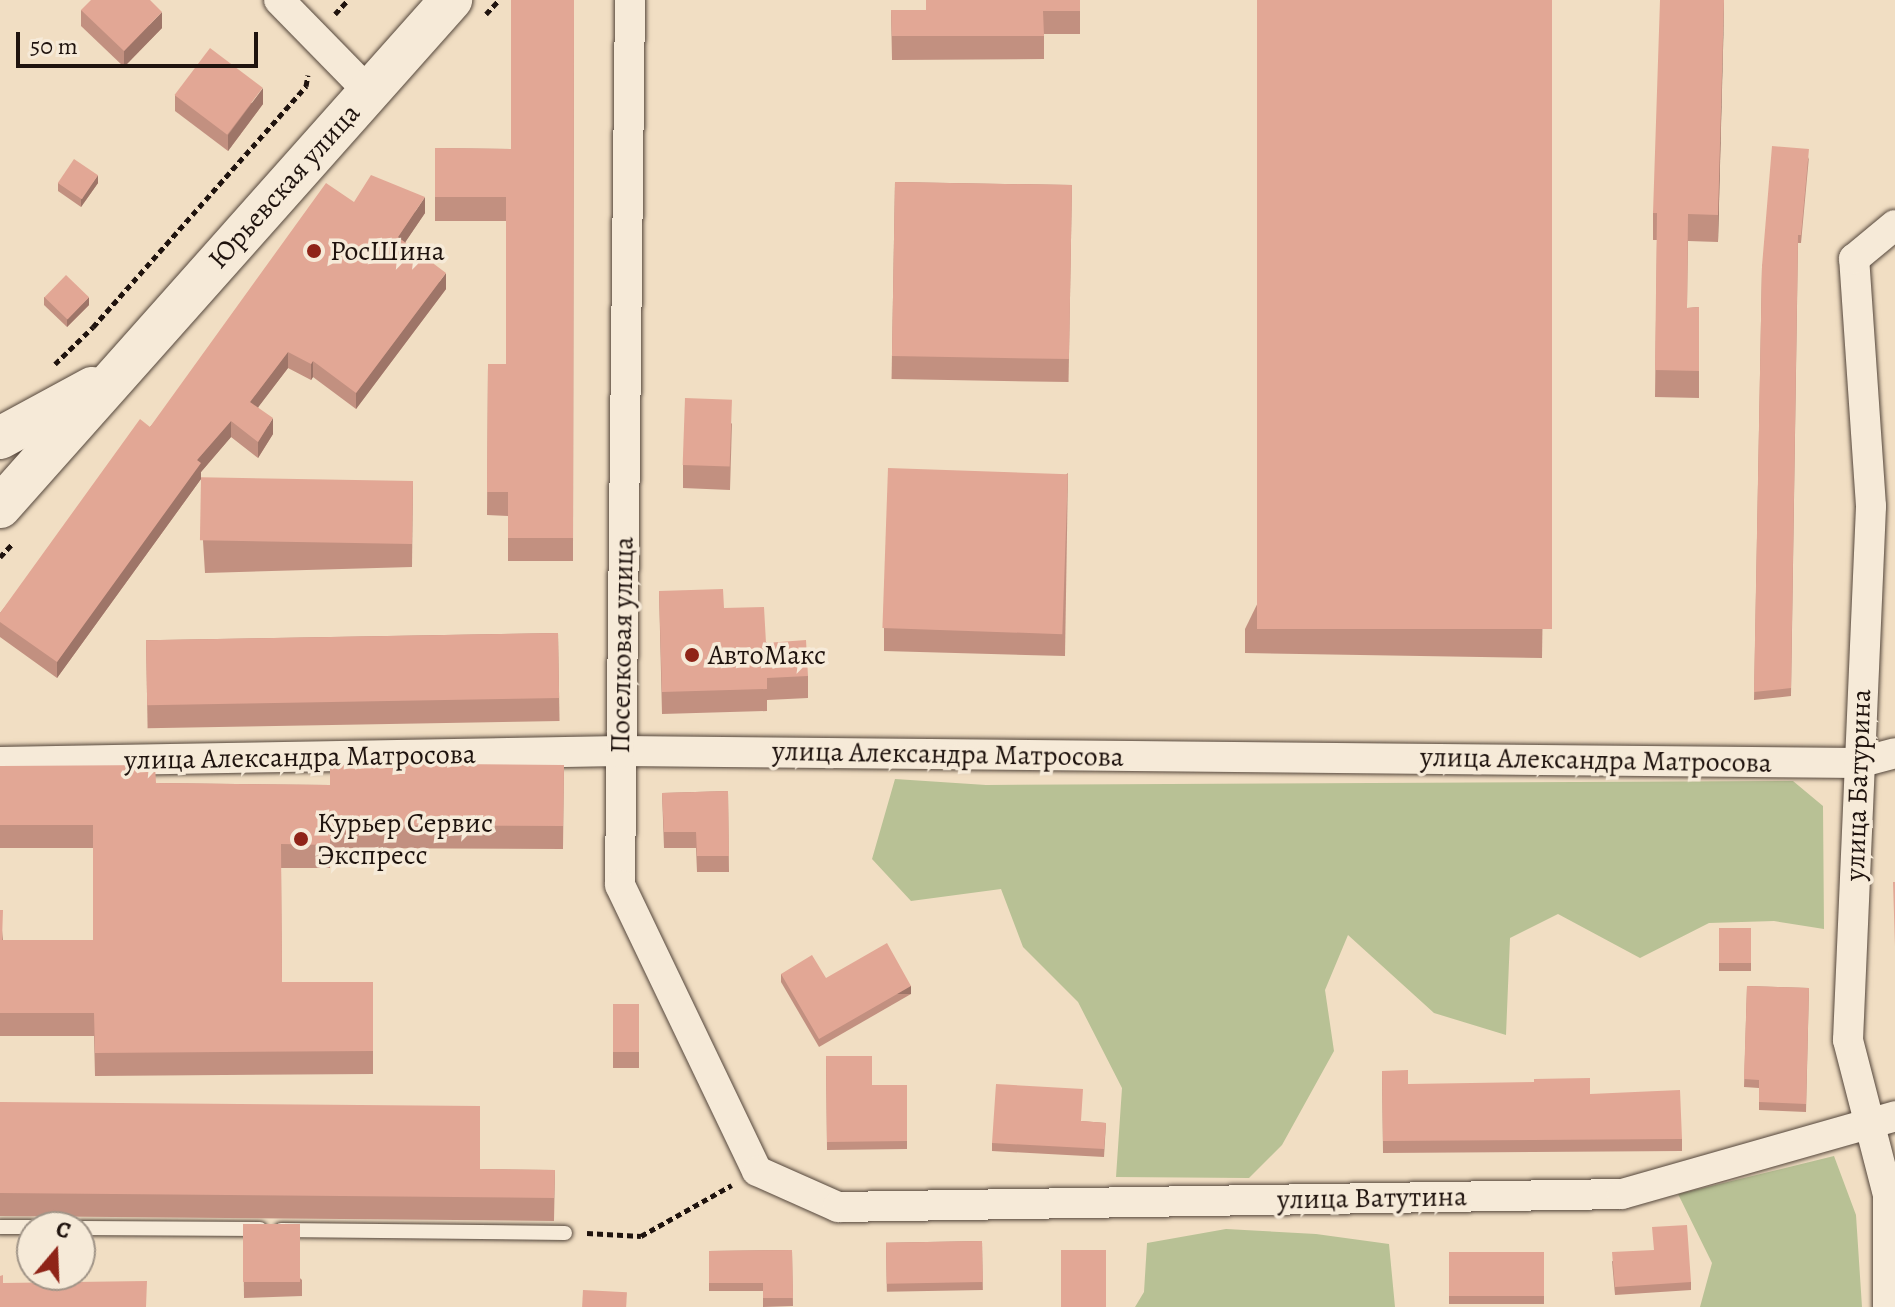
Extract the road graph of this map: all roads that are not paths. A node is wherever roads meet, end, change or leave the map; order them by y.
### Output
1 (279, 0) edge
2 (451, 0) edge
3 (630, 0) edge
4 (369, 92) junction
5 (1895, 225) edge
6 (116, 372) junction
7 (0, 438) edge
8 (0, 507) edge
9 (621, 751) junction
10 (1895, 753) edge
11 (0, 762) edge
12 (1858, 763) junction
13 (1881, 1119) edge
14 (838, 1207) joint
15 (96, 1228) edge
16 (565, 1233) road end
17 (1888, 1307) edge

1 - 4 street
2 - 4 main road, Юрьевская улица
3 - 9 street, Поселковая улица
4 - 6 main road, Юрьевская улица
5 - 12 street, улица Батурина
6 - 7 main road, Юрьевская улица
6 - 8 main road, Юрьевская улица
9 - 11 street, улица Александра Матросова
9 - 12 street, улица Александра Матросова
9 - 14 street, Поселковая улица
10 - 12 street, улица Александра Матросова
12 - 13 street, улица Батурина
13 - 14 street, улица Ватутина
13 - 17 street, улица Батурина
15 - 16 lane

